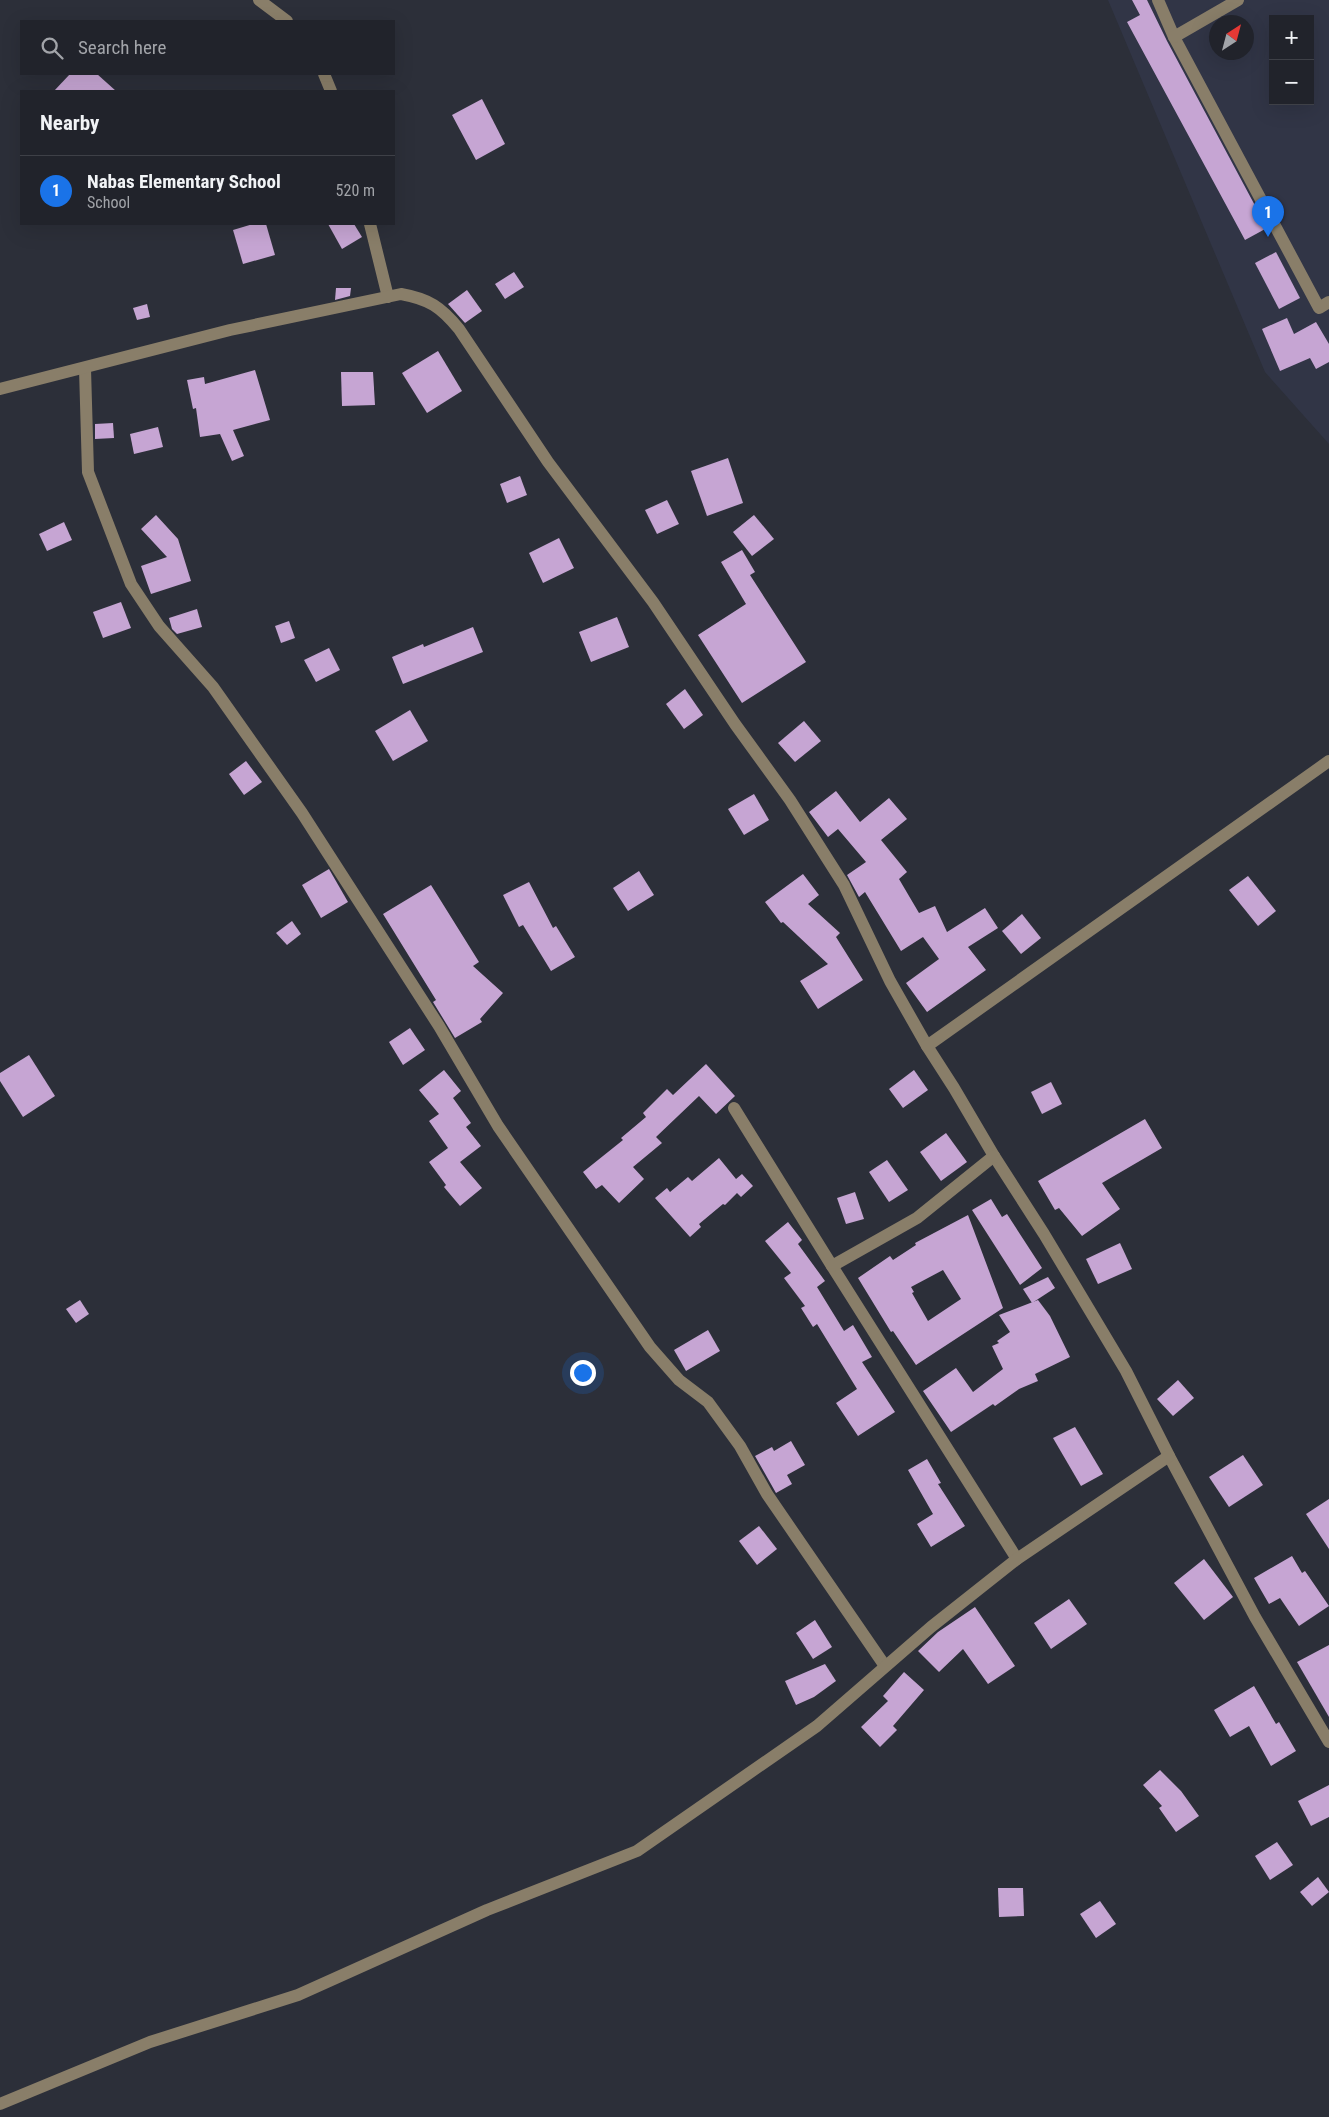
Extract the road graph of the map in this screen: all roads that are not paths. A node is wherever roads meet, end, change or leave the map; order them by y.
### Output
1 (259, 0) edge
2 (1158, 0) edge
3 (1238, 0) edge
4 (286, 20) edge
5 (1174, 37) junction
6 (324, 75) edge
7 (331, 90) edge
8 (370, 225) edge
9 (388, 296) junction
10 (1329, 302) edge
11 (84, 369) junction
12 (0, 389) edge
13 (1329, 761) edge
14 (928, 1046) junction
15 (734, 1108) dead end
16 (994, 1156) junction
17 (832, 1266) junction
18 (1169, 1456) junction
19 (1018, 1559) junction
20 (885, 1666) junction
21 (1329, 1742) edge
22 (0, 2104) edge

1 - 4 street
2 - 5 street
3 - 5 street
5 - 10 street
6 - 7 street
8 - 9 street
9 - 11 street
9 - 14 street
11 - 12 street
11 - 20 street
13 - 14 street
14 - 16 street
15 - 17 street
16 - 17 street
16 - 18 street
17 - 19 street
18 - 19 street
18 - 21 street
19 - 20 street
20 - 22 street

